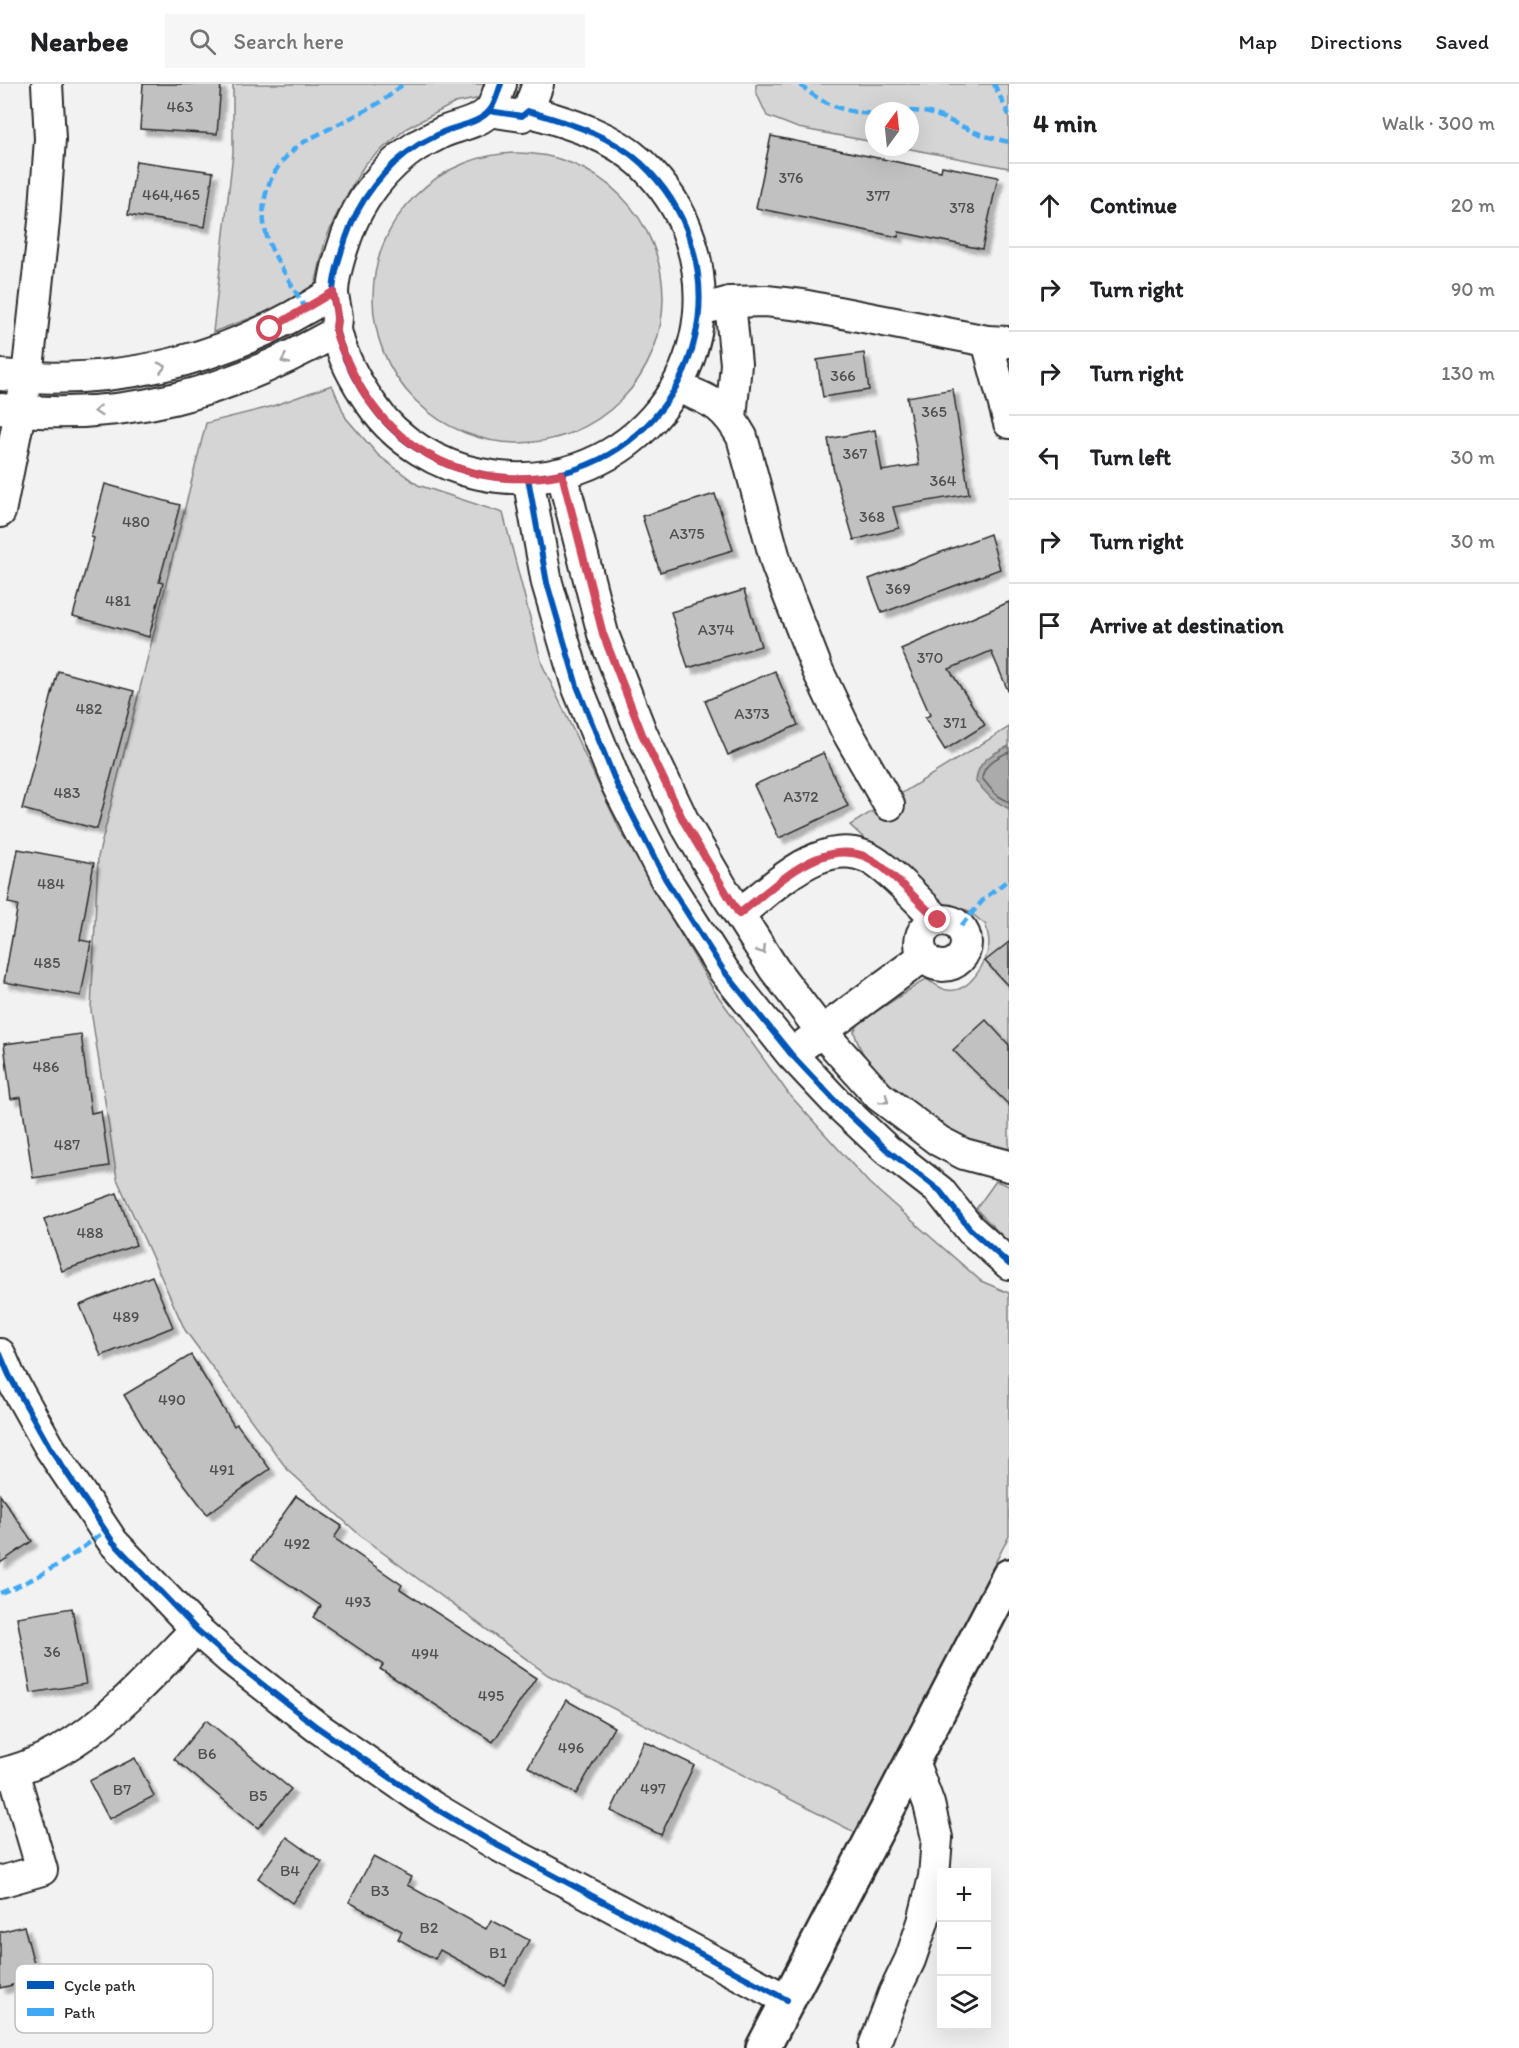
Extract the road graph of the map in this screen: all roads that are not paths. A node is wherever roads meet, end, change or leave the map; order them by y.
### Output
1 (47, 84) edge
2 (501, 84) edge
3 (533, 97) edge
4 (489, 111) junction
5 (333, 292) junction
6 (730, 302) junction
7 (700, 310) junction
8 (336, 332) junction
9 (998, 342) edge
10 (14, 376) edge
11 (677, 387) junction
12 (11, 410) edge
13 (731, 418) junction
14 (1009, 423) edge
15 (562, 474) junction
16 (528, 478) junction
17 (0, 512) edge
18 (889, 805) dead end
19 (739, 914) junction
20 (938, 920) junction
21 (924, 956) junction
22 (822, 1032) junction
23 (791, 1054) junction
24 (964, 1154) junction
25 (1009, 1166) edge
26 (940, 1191) junction
27 (1009, 1264) edge
28 (0, 1354) edge
29 (1009, 1576) edge
30 (196, 1629) junction
31 (913, 1761) junction
32 (7, 1773) edge
33 (0, 1882) edge
34 (787, 2000) junction
35 (874, 2046) dead end
36 (763, 2048) edge

1 - 10 street
2 - 4 street
3 - 4 street
3 - 7 street
4 - 5 street
5 - 8 street
10 -> 5 street
6 - 7 street
6 - 9 street
6 - 13 street
7 - 11 street
8 -> 12 street
8 - 16 street
9 - 14 street
10 - 12 street
11 - 13 street
11 - 15 street
12 - 17 street
13 - 18 street
15 - 16 street
15 - 19 street
16 - 23 street
19 - 20 street
19 -> 22 street
20 - 21 street
20 - 21 street
21 - 22 street
22 - 23 street
22 -> 24 street
23 - 26 street
24 - 25 street
24 - 26 street
26 - 27 street
28 - 30 street
29 - 31 street
30 - 32 street
30 - 34 street
31 - 34 street
31 - 35 street
32 - 33 street
34 - 36 street

